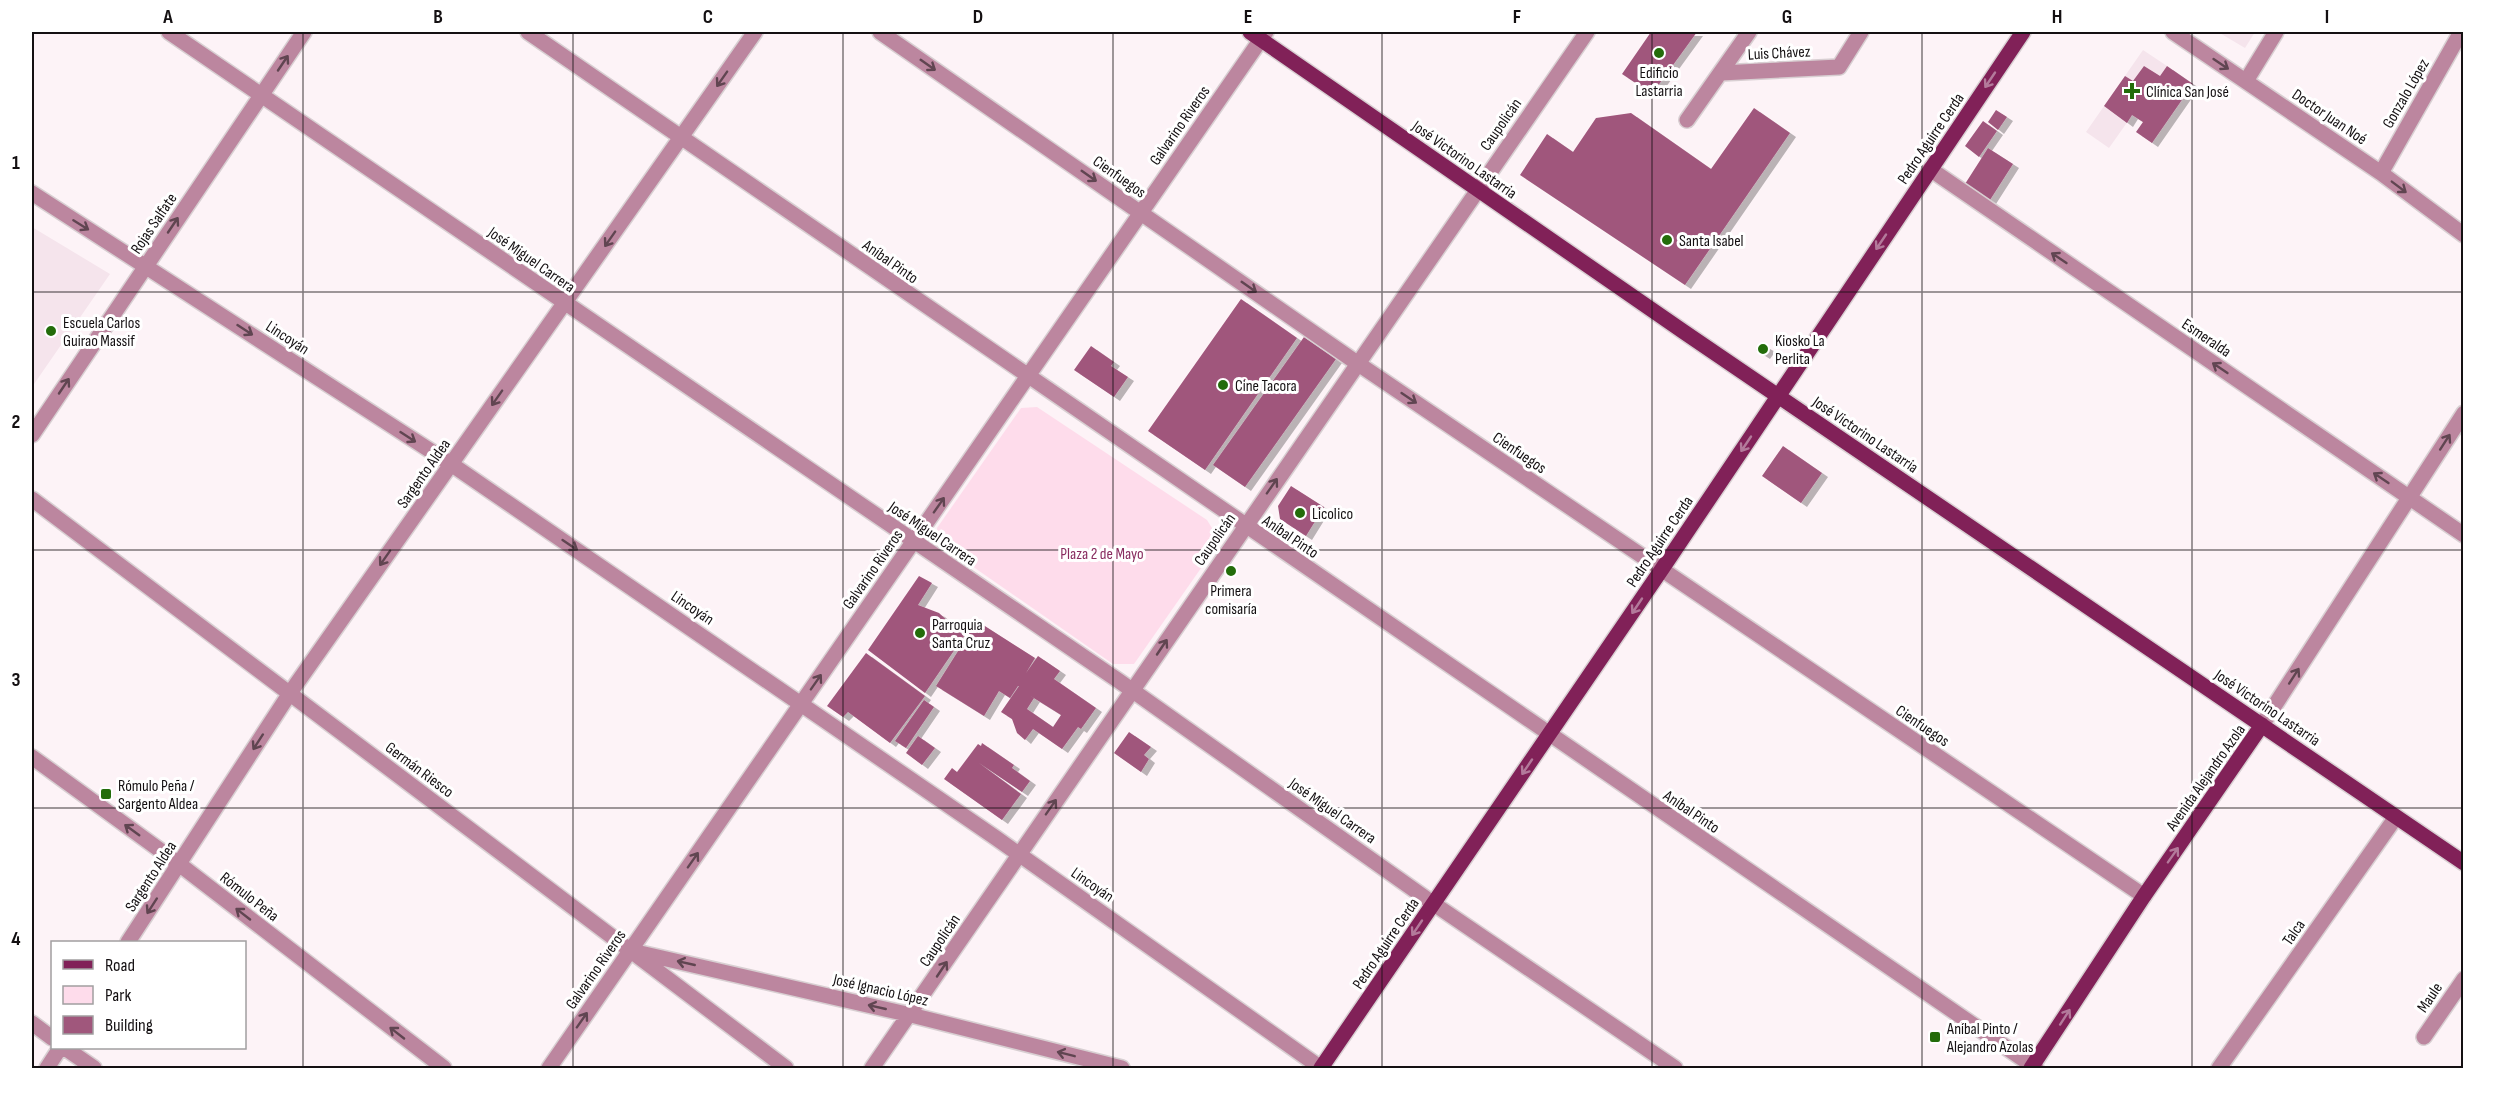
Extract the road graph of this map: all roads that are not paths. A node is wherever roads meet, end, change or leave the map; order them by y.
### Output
1 (169, 32) edge
2 (304, 32) edge
3 (528, 32) edge
4 (755, 32) edge
5 (880, 32) edge
6 (1587, 32) edge
7 (1749, 32) edge
8 (1861, 32) edge
9 (2023, 32) edge
10 (2172, 32) edge
11 (2276, 32) edge
12 (2461, 32) edge
13 (1259, 34) edge
14 (1721, 73) junction
15 (2246, 81) junction
16 (261, 95) junction
17 (1687, 120) dead end
18 (681, 137) junction
19 (1930, 169) junction
20 (2381, 173) junction
21 (1477, 189) junction
22 (32, 193) edge
23 (1141, 212) junction
24 (2463, 235) edge
25 (146, 266) junction
26 (564, 304) junction
27 (1357, 363) junction
28 (1027, 377) junction
29 (1779, 396) junction
30 (2463, 413) edge
31 (32, 435) edge
32 (451, 464) junction
33 (2409, 498) junction
34 (32, 499) edge
35 (1245, 526) junction
36 (2463, 535) edge
37 (913, 541) junction
38 (1662, 569) junction
39 (1132, 690) junction
40 (290, 693) junction
41 (801, 703) junction
42 (2262, 725) junction
43 (1549, 735) junction
44 (32, 757) edge
45 (2396, 817) junction
46 (1019, 854) junction
47 (2463, 863) edge
48 (179, 864) junction
49 (2144, 896) junction
50 (1434, 904) junction
51 (129, 941) edge
52 (630, 950) junction
53 (2463, 979) edge
54 (911, 1015) junction
55 (32, 1023) edge
56 (51, 1037) edge
57 (2424, 1037) dead end
58 (59, 1049) edge
59 (68, 1049) edge
60 (47, 1068) edge
61 (94, 1068) edge
62 (444, 1068) edge
63 (549, 1068) edge
64 (786, 1068) edge
65 (872, 1068) edge
66 (1122, 1068) edge
67 (1321, 1068) edge
68 (1675, 1068) edge
69 (2033, 1068) edge
70 (2218, 1068) edge

1 - 16 street, José Miguel Carrera
16 -> 2 street, Rojas Salfate
3 - 18 street, Aníbal Pinto
4 -> 18 street, Sargento Aldea
5 -> 23 street, Cienfuegos
6 - 21 street, Caupolicán
7 - 14 street
8 - 14 street, Luis Chávez
9 -> 19 main road, Pedro Aguirre Cerda
10 -> 15 street, Doctor Juan Noé
11 - 15 street
12 - 20 street, Gonzalo López
13 - 21 main road, José Victorino Lastarria
13 - 23 street, Galvarino Riveros
14 - 17 street
15 - 20 street, Doctor Juan Noé
25 -> 16 street, Rojas Salfate
16 - 26 street, José Miguel Carrera
18 -> 26 street, Sargento Aldea
18 - 28 street, Aníbal Pinto
19 -> 29 main road, Pedro Aguirre Cerda
33 -> 19 street, Esmeralda
20 -> 24 street, Doctor Juan Noé
21 - 27 street, Caupolicán
21 - 29 main road, José Victorino Lastarria
22 -> 25 street, Lincoyán
23 -> 27 street, Cienfuegos
23 - 28 street, Galvarino Riveros
31 -> 25 street, Rojas Salfate
25 -> 32 street, Lincoyán
26 -> 32 street, Sargento Aldea
26 - 37 street, José Miguel Carrera
35 -> 27 street, Caupolicán
27 -> 38 street, Cienfuegos
28 - 35 street, Aníbal Pinto
37 -> 28 street, Galvarino Riveros
29 -> 38 main road, Pedro Aguirre Cerda
29 - 42 main road, José Victorino Lastarria
33 -> 30 street, Avenida Alejandro Azola
32 -> 40 street, Sargento Aldea
32 -> 41 street, Lincoyán
33 - 36 street, Esmeralda
42 -> 33 street, Avenida Alejandro Azola
34 - 40 street, Germán Riesco
39 -> 35 street, Caupolicán
35 - 43 street, Aníbal Pinto
37 - 39 street, José Miguel Carrera
41 -> 37 street, Galvarino Riveros
38 -> 43 main road, Pedro Aguirre Cerda
38 - 49 street, Cienfuegos
46 -> 39 street, Caupolicán
39 - 50 street, José Miguel Carrera
40 -> 48 street, Sargento Aldea
40 - 52 street, Germán Riesco
41 - 46 street, Lincoyán
52 -> 41 street, Galvarino Riveros
42 - 45 main road, José Victorino Lastarria
49 -> 42 main road, Avenida Alejandro Azola
43 -> 50 main road, Pedro Aguirre Cerda
43 - 69 street, Aníbal Pinto
48 -> 44 street, Rómulo Peña
45 - 47 main road, José Victorino Lastarria
45 - 70 street, Talca
54 -> 46 street, Caupolicán
46 - 67 street, Lincoyán
48 -> 51 street, Sargento Aldea
62 -> 48 street, Rómulo Peña
69 -> 49 main road, Avenida Alejandro Azola
50 -> 67 main road, Pedro Aguirre Cerda
50 - 68 street, José Miguel Carrera
54 -> 52 street, José Ignacio López
63 -> 52 street, Galvarino Riveros
52 - 64 street, Germán Riesco
53 - 57 street, Maule
54 - 65 street, Caupolicán
66 -> 54 street, José Ignacio López
55 - 56 street
58 - 60 street
59 - 61 street

